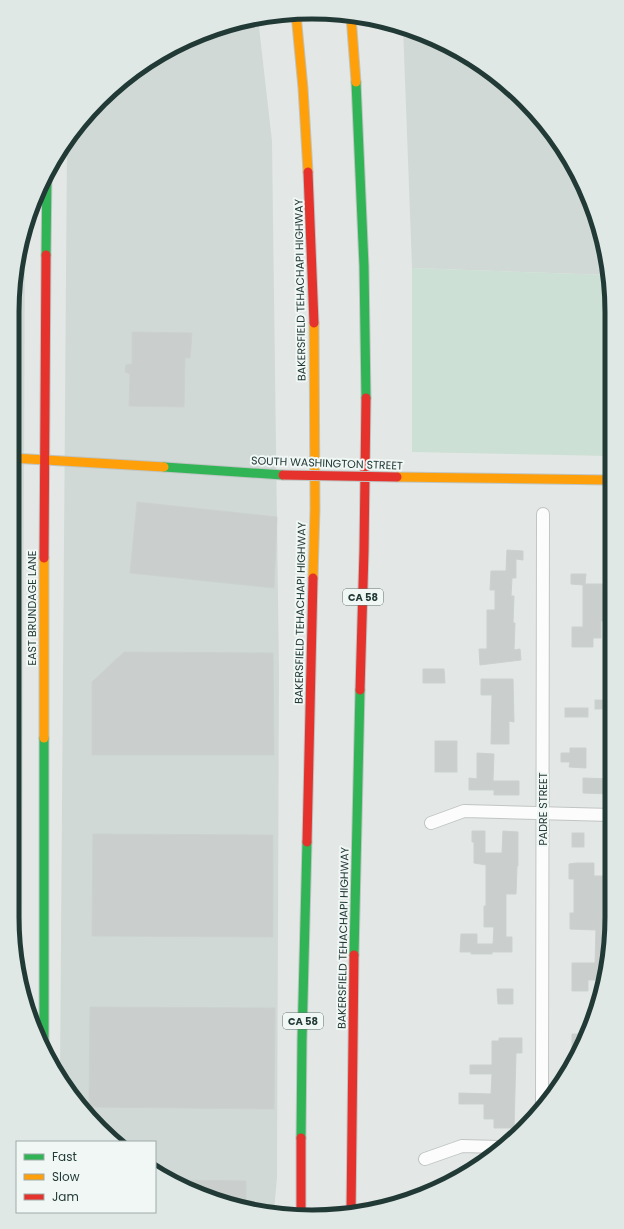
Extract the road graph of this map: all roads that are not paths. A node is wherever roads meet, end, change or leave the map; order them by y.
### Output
1 (297, 20) edge
2 (352, 22) edge
3 (47, 187) edge
4 (19, 458) edge
5 (44, 459) junction
6 (605, 480) edge
7 (543, 514) dead end
8 (543, 813) junction
9 (605, 815) edge
10 (431, 823) dead end
11 (44, 1036) edge
12 (542, 1097) edge
13 (493, 1147) edge
14 (302, 1152) junction
15 (352, 1159) junction
16 (425, 1159) dead end
17 (292, 1187) dead end
18 (360, 1195) dead end
19 (351, 1207) edge
20 (301, 1209) edge

1 - 14 main road, BAKERSFIELD TEHACHAPI HIGHWAY / CA 58
2 - 15 main road, BAKERSFIELD TEHACHAPI HIGHWAY / CA 58
3 - 5 main road, EAST BRUNDAGE LANE
4 - 5 main road, SOUTH WASHINGTON STREET
5 - 6 main road, SOUTH WASHINGTON STREET, bridge
5 - 11 main road, EAST BRUNDAGE LANE
7 - 8 street, PADRE STREET
8 - 9 street
8 - 10 street
8 - 12 street, PADRE STREET
13 - 16 street
14 - 17 main road
14 - 20 main road, BAKERSFIELD TEHACHAPI HIGHWAY / CA 58
15 - 18 main road
15 - 19 main road, BAKERSFIELD TEHACHAPI HIGHWAY / CA 58

